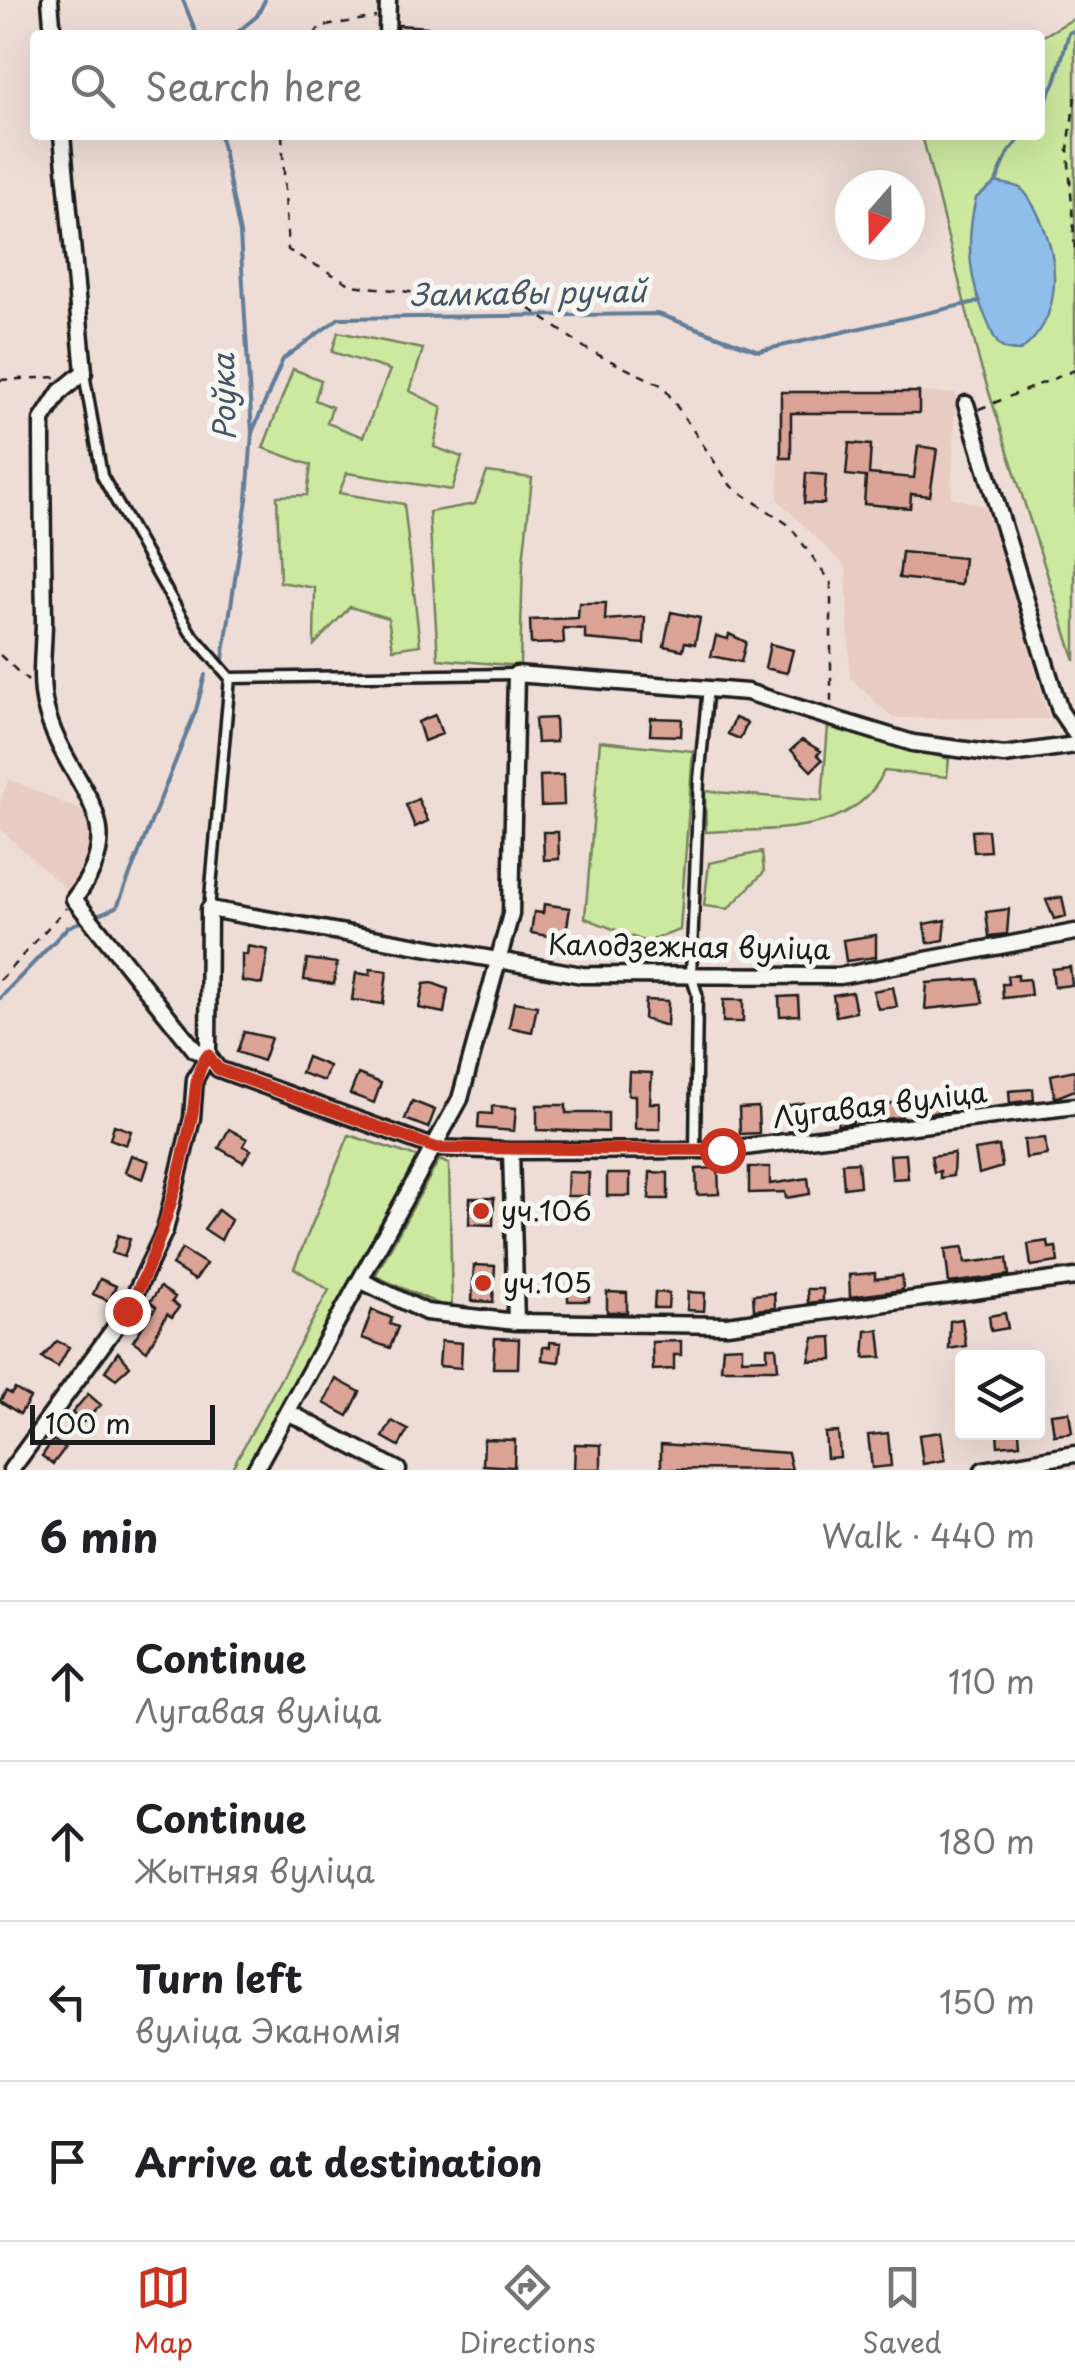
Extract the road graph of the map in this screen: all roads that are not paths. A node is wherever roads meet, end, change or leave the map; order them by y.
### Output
1 (50, 0) edge
2 (53, 30) edge
3 (62, 140) edge
4 (84, 372) junction
5 (968, 409) road end
6 (516, 674) junction
7 (230, 678) junction
8 (708, 686) junction
9 (1075, 734) edge
10 (1075, 745) edge
11 (209, 909) junction
12 (1075, 932) edge
13 (500, 964) junction
14 (692, 976) junction
15 (208, 1055) junction
16 (1075, 1106) edge
17 (436, 1148) junction
18 (512, 1151) junction
19 (695, 1152) junction
20 (1075, 1278) edge
21 (362, 1281) junction
22 (516, 1322) junction
23 (288, 1412) junction
24 (1075, 1454) edge
25 (11, 1470) edge
26 (255, 1470) edge
27 (398, 1470) edge
28 (984, 1470) edge

1 - 2 street
3 - 4 street
4 - 7 lane
4 - 15 street, Лугавая вуліца
5 - 9 street
6 - 7 lane
6 - 8 street
6 - 13 street
7 - 11 lane
8 - 10 street
8 - 14 lane
11 - 13 street, Калодзежная вуліца
11 - 15 street
12 - 14 street, Калодзежная вуліца
13 - 14 street, Калодзежная вуліца
13 - 17 street
14 - 19 lane
15 - 17 street, Лугавая вуліца
15 - 25 street
16 - 19 street, Лугавая вуліца
17 - 18 street, Лугавая вуліца
17 - 21 street
18 - 19 street, Лугавая вуліца
18 - 22 street
20 - 22 street
21 - 22 street
21 - 23 street
23 - 26 street
23 - 27 street
24 - 28 street

